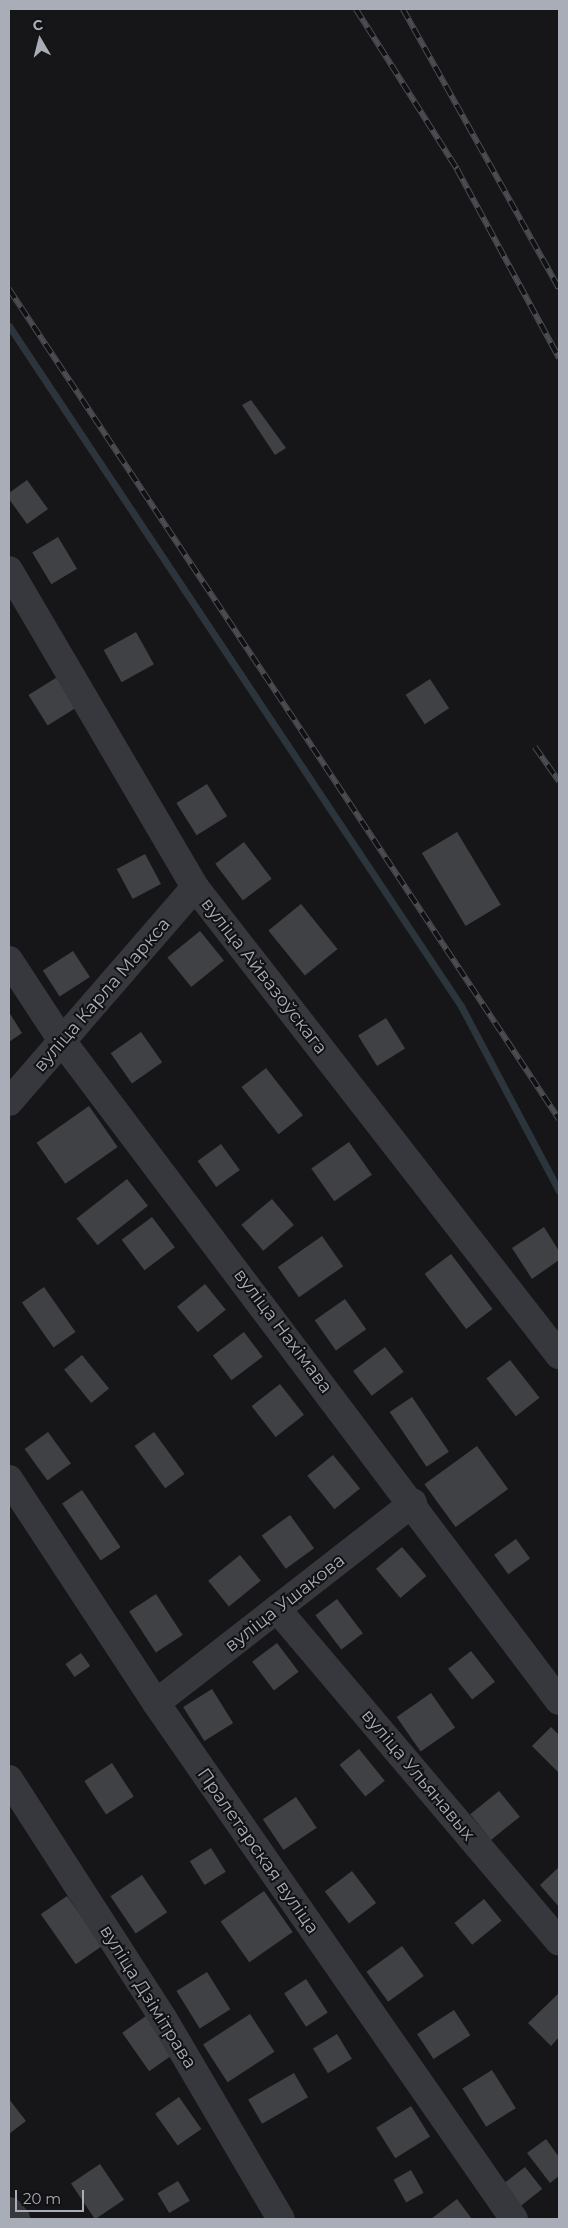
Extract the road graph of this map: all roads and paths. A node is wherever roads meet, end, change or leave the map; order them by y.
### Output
1 (9, 570) edge
2 (195, 887) junction
3 (9, 960) edge
4 (62, 1041) junction
5 (9, 1102) edge
6 (559, 1355) edge
7 (9, 1479) edge
8 (413, 1503) junction
9 (278, 1609) junction
10 (559, 1702) edge
11 (156, 1703) junction
12 (9, 1779) edge
13 (559, 1942) edge
14 (9, 2210) edge
15 (16, 2219) edge
16 (281, 2219) edge
17 (514, 2219) edge

1 - 2 street, вуліца Айвазоўскага
2 - 4 street, вуліца Карла Маркса
2 - 6 street, вуліца Айвазоўскага
3 - 4 street, вуліца Нахімава
4 - 5 street, вуліца Карла Маркса
4 - 8 street, вуліца Нахімава
7 - 11 street, Пралетарская вуліца
8 - 9 street, вуліца Ушакова
8 - 10 street, вуліца Нахімава
9 - 11 street, вуліца Ушакова
9 - 13 street, вуліца Ульянавых
11 - 17 street, Пралетарская вуліца
12 - 16 street, вуліца Дзімітрава
14 - 15 street

